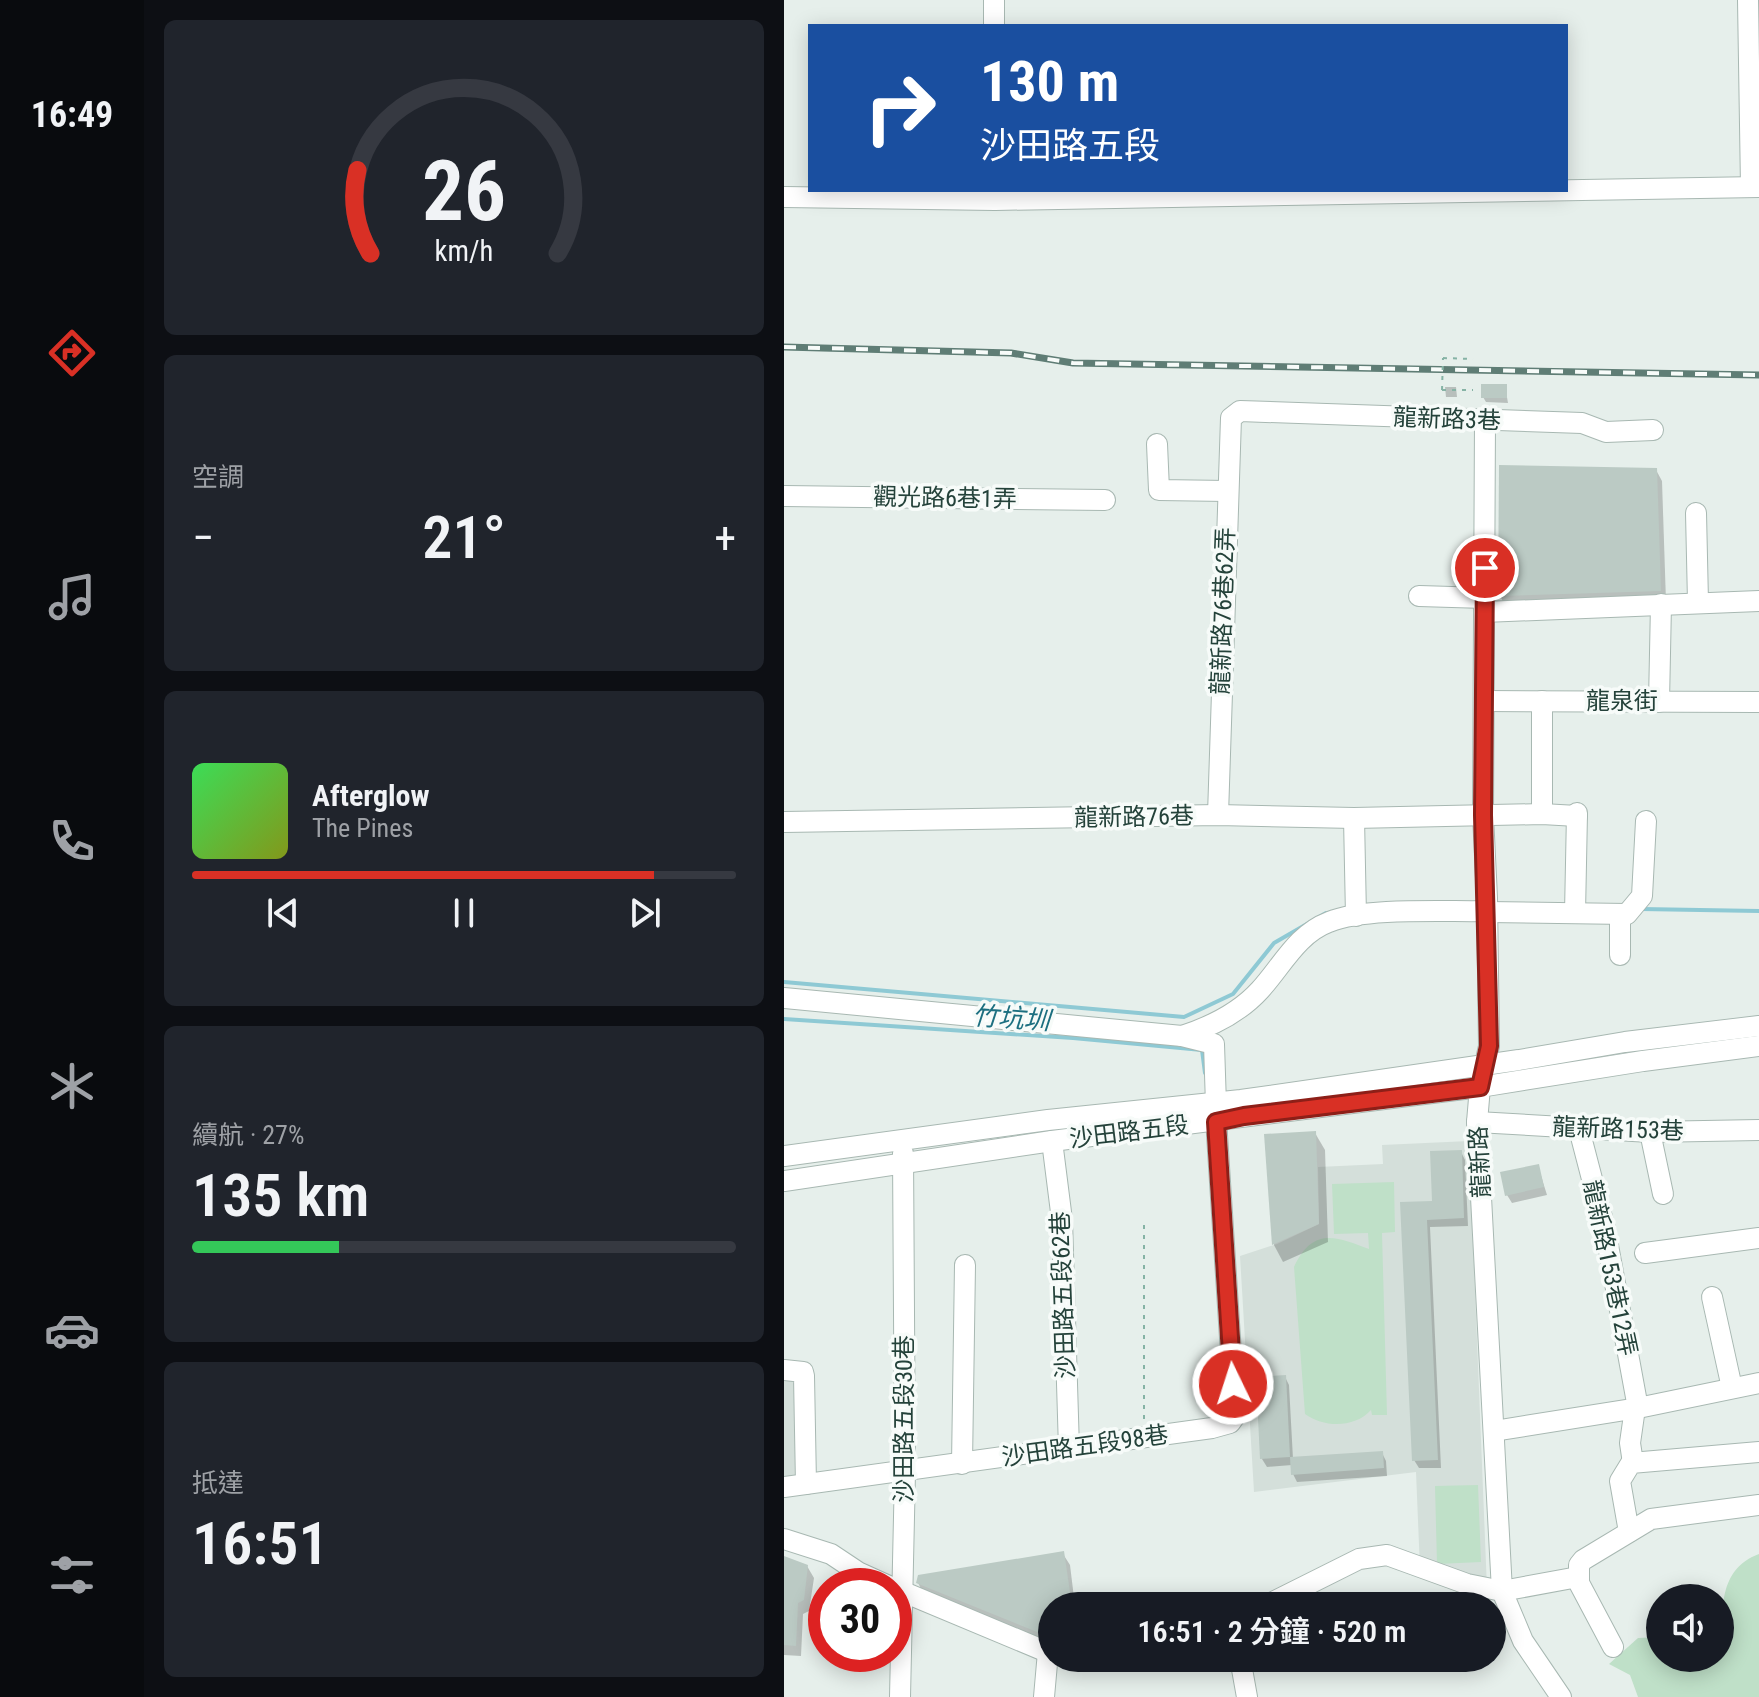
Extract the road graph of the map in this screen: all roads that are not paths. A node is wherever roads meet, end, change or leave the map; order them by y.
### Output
1 (994, 0) edge
2 (1748, 0) edge
3 (994, 24) edge
4 (1755, 187) edge
5 (1568, 189) edge
6 (1280, 192) edge
7 (995, 195) edge
8 (784, 197) edge
9 (1240, 411) joint
10 (1485, 421) junction
11 (1653, 430) dead end
12 (1157, 444) dead end
13 (1227, 491) junction
14 (784, 496) edge
15 (1105, 500) dead end
16 (1696, 513) dead end
17 (1419, 596) dead end
18 (1759, 601) edge
19 (1698, 602) junction
20 (1661, 604) junction
21 (1484, 605) junction
22 (1484, 701) junction
23 (1542, 701) junction
24 (1659, 702) junction
25 (1759, 702) edge
26 (1542, 814) junction
27 (1218, 815) junction
28 (1483, 815) junction
29 (1354, 818) junction
30 (1646, 821) dead end
31 (784, 822) edge
32 (1487, 907) junction
33 (1356, 909) junction
34 (1575, 909) junction
35 (1627, 910) junction
36 (1620, 955) dead end
37 (784, 998) edge
38 (1759, 1026) edge
39 (1182, 1036) junction
40 (1759, 1046) edge
41 (1485, 1065) junction
42 (1480, 1087) junction
43 (1216, 1112) junction
44 (1477, 1122) junction
45 (1579, 1129) junction
46 (1759, 1130) edge
47 (1650, 1132) junction
48 (902, 1141) junction
49 (1052, 1141) junction
50 (784, 1156) edge
51 (903, 1163) junction
52 (784, 1181) edge
53 (1663, 1194) dead end
54 (1759, 1238) edge
55 (1645, 1253) dead end
56 (965, 1265) dead end
57 (1712, 1297) dead end
58 (784, 1370) edge
59 (1759, 1383) edge
60 (1732, 1388) junction
61 (1636, 1408) junction
62 (1494, 1431) junction
63 (1069, 1449) junction
64 (1759, 1452) edge
65 (1633, 1463) junction
66 (962, 1464) junction
67 (905, 1472) junction
68 (806, 1484) junction
69 (784, 1487) edge
70 (1759, 1505) edge
71 (1629, 1532) junction
72 (784, 1539) edge
73 (852, 1568) edge
74 (897, 1568) edge
75 (1578, 1577) junction
76 (1502, 1591) junction
77 (1293, 1592) edge
78 (912, 1596) edge
79 (1613, 1647) dead end
80 (1038, 1648) edge
81 (899, 1672) edge
82 (1047, 1672) edge
83 (1243, 1672) edge
84 (900, 1697) edge
85 (1044, 1697) edge
86 (1247, 1697) edge
87 (1561, 1697) edge

1 - 3 street
2 - 4 street
4 - 5 street
6 - 7 street
7 - 8 street
9 - 10 street, 龍新路3巷
9 - 13 street, 龍新路76巷62弄
10 - 11 street, 龍新路3巷
10 - 21 street, 龍新路
12 - 13 street
13 - 27 street, 龍新路76巷62弄
14 - 15 street, 觀光路6巷1弄
16 - 19 street
17 - 21 street
18 - 19 street
19 - 20 street
20 - 21 street
20 - 24 street
21 - 22 street, 龍新路
22 - 23 street, 龍泉街
22 - 28 street, 龍新路
23 - 24 street, 龍泉街
23 - 26 street
24 - 25 street, 龍泉街
26 - 28 street, 龍新路76巷
26 - 34 street, 龍新路76巷
27 - 29 street, 龍新路76巷
27 - 31 street, 龍新路76巷
28 - 29 street, 龍新路76巷
28 - 32 street, 龍新路
29 - 33 street
30 - 35 street
32 - 33 street
32 - 34 street
32 - 41 street, 龍新路
33 - 39 street
34 - 35 street
35 - 36 street
37 - 39 street
38 - 41 street, 沙田路五段
39 - 43 street
40 - 42 street, 沙田路五段
41 - 42 street, 龍新路
41 - 43 street, 沙田路五段
42 - 43 street, 沙田路五段
42 - 44 street, 龍新路
43 - 48 street, 沙田路五段
43 - 49 street, 沙田路五段
43 - 63 street, 沙田路五段98巷
44 - 45 street, 龍新路153巷
44 - 62 street, 龍新路
45 - 47 street, 龍新路153巷
45 - 61 street, 龍新路153巷12弄
46 - 47 street, 龍新路153巷
47 - 53 street
48 - 50 street, 沙田路五段
48 - 51 street, 沙田路五段30巷
49 - 51 street, 沙田路五段
49 - 63 street, 沙田路五段62巷
51 - 52 street, 沙田路五段
51 - 67 street, 沙田路五段30巷
54 - 55 street
56 - 66 street
57 - 60 street
58 - 68 street
59 - 60 street
60 - 61 street
61 - 62 street
61 - 65 street, 龍新路153巷12弄
62 - 76 street, 龍新路
63 - 66 street, 沙田路五段98巷
64 - 65 street
65 - 71 street, 龍新路153巷12弄
66 - 67 street, 沙田路五段98巷
67 - 68 street, 沙田路五段98巷
67 - 74 street, 沙田路五段30巷
68 - 69 street, 沙田路五段98巷
70 - 71 street
71 - 75 street
72 - 73 street
75 - 76 street
75 - 79 street
76 - 77 street
76 - 87 street, 龍新路
78 - 80 street
81 - 84 street, 沙田路五段30巷
82 - 85 street
83 - 86 street

